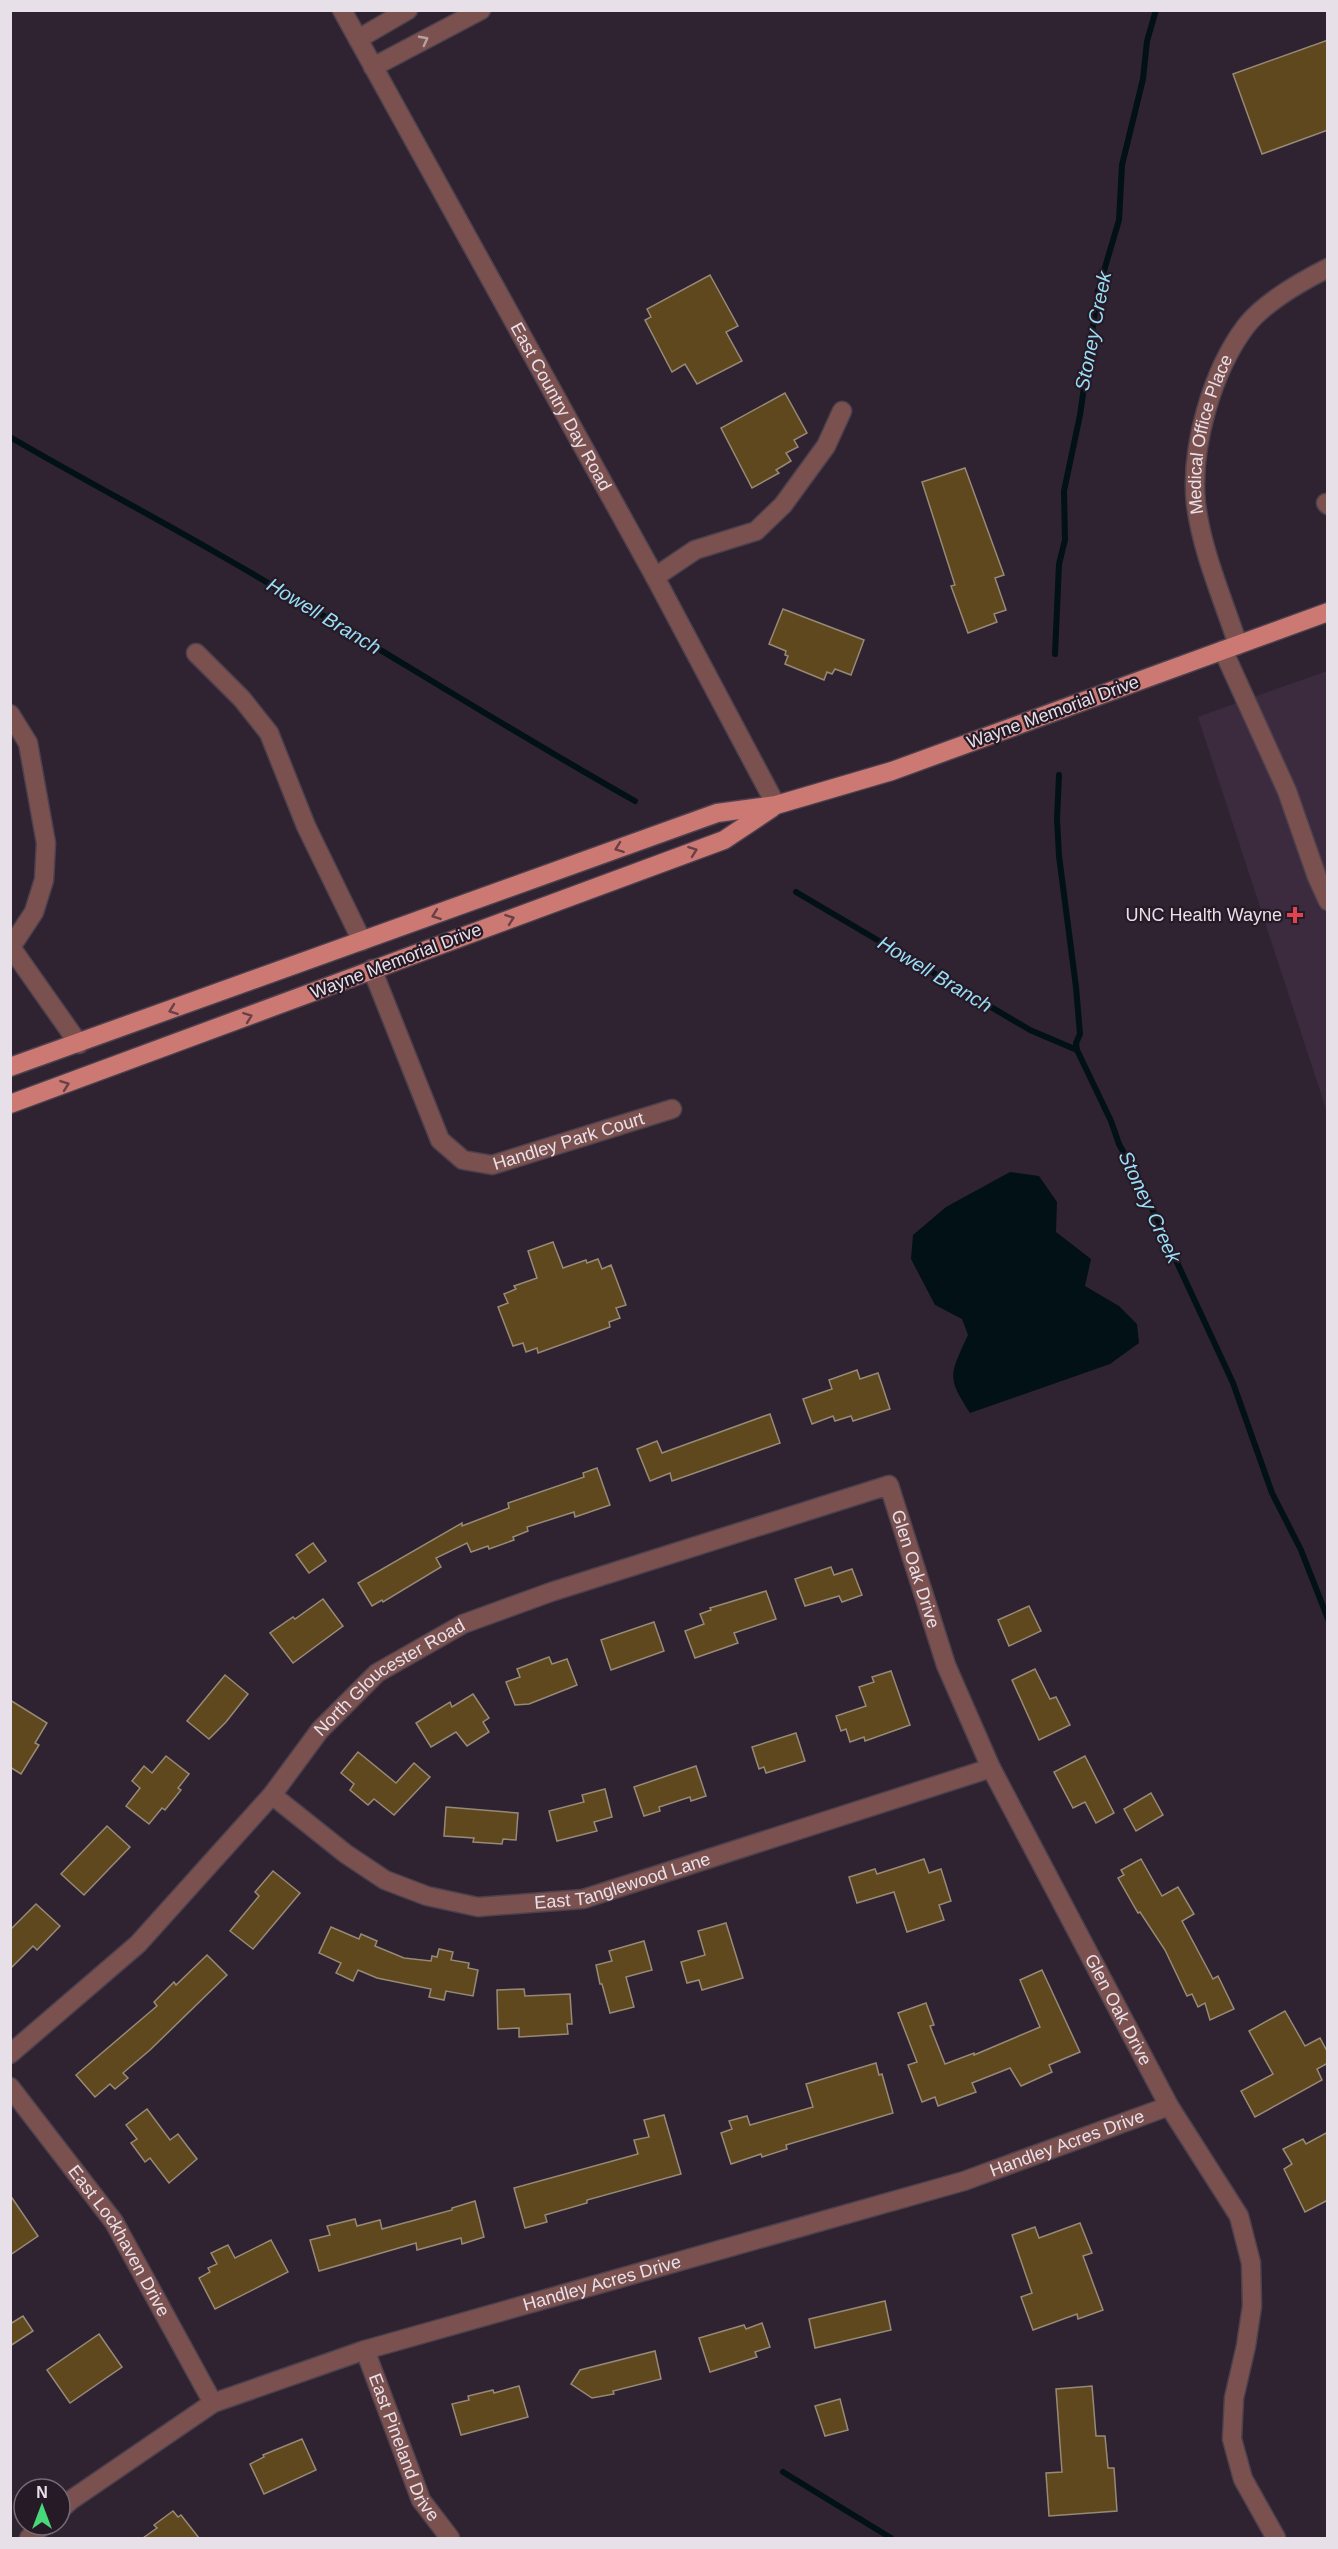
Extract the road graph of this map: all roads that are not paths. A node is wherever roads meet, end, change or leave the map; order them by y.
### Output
1 (342, 10) edge
2 (408, 10) edge
3 (481, 10) edge
4 (358, 39) junction
5 (373, 67) junction
6 (1328, 268) edge
7 (842, 411) dead end
8 (655, 577) junction
9 (1328, 612) edge
10 (1231, 647) junction
11 (196, 653) dead end
12 (10, 714) edge
13 (776, 805) junction
14 (1328, 901) edge
15 (362, 941) junction
16 (13, 956) edge
17 (372, 969) junction
18 (79, 1044) junction
19 (10, 1067) edge
20 (10, 1104) edge
21 (672, 1109) dead end
22 (889, 1485) joint
23 (991, 1768) junction
24 (272, 1795) junction
25 (10, 2054) edge
26 (10, 2087) edge
27 (1168, 2106) junction
28 (365, 2350) junction
29 (213, 2403) junction
30 (72, 2502) edge
31 (450, 2538) edge
32 (1276, 2538) edge

1 - 4 street, East Country Day Road
2 - 4 street
5 -> 3 street
4 - 5 street, East Country Day Road
5 - 8 street, East Country Day Road
6 - 10 street, Medical Office Place
7 - 8 street
8 - 13 street, East Country Day Road
9 - 10 main road, Wayne Memorial Drive
10 - 13 main road, Wayne Memorial Drive
10 - 14 street, Medical Office Place
11 - 15 street
12 - 16 street
13 -> 15 main road, Wayne Memorial Drive
17 -> 13 main road, Wayne Memorial Drive
15 -> 18 main road, Wayne Memorial Drive
16 - 18 street
20 -> 17 main road, Wayne Memorial Drive
17 - 21 street, Handley Park Court
18 - 19 main road, Wayne Memorial Drive
22 - 23 street, Glen Oak Drive
22 - 24 street, North Gloucester Road
23 - 24 street, East Tanglewood Lane
23 - 27 street, Glen Oak Drive
24 - 25 street, North Gloucester Road
26 - 29 street, East Lockhaven Drive
27 - 28 street, Handley Acres Drive
27 - 32 street, Glen Oak Drive
28 - 29 street, Handley Acres Drive
28 - 31 street, East Pineland Drive
29 - 30 street, Handley Acres Drive

